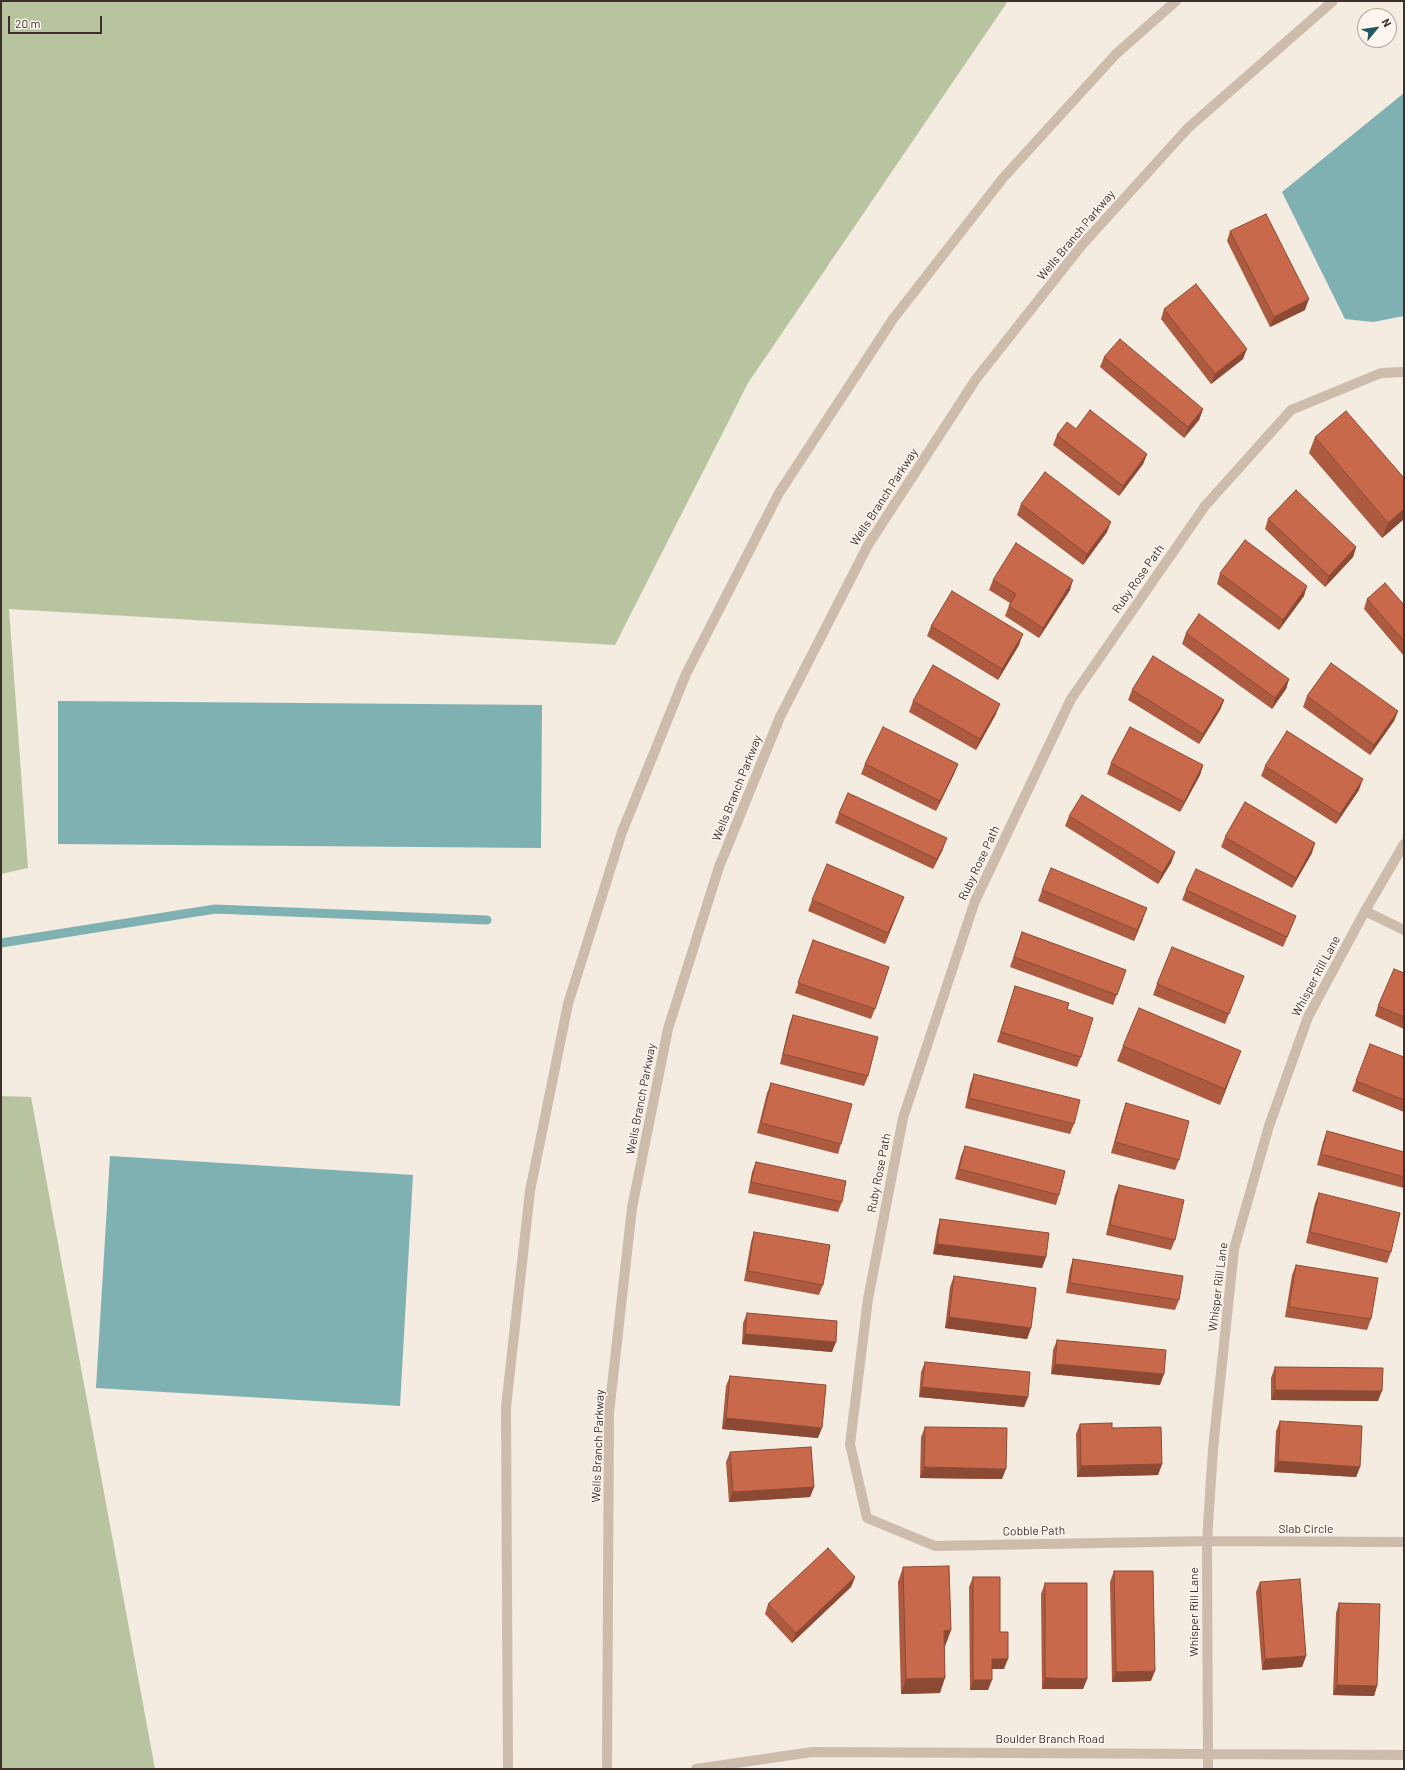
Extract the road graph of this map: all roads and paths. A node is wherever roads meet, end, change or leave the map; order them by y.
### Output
1 (1176, 1) edge
2 (1333, 1) edge
3 (1404, 372) edge
4 (1404, 844) edge
5 (1365, 911) junction
6 (1404, 930) edge
7 (867, 1518) joint
8 (1207, 1541) junction
9 (1404, 1542) edge
10 (1208, 1753) junction
11 (1404, 1755) edge
12 (508, 1769) edge
13 (607, 1769) edge
14 (696, 1769) edge
15 (1208, 1769) edge

1 - 12 street
2 - 13 street, Wells Branch Parkway
3 - 7 street, Ruby Rose Path
4 - 5 street, Whisper Rill Lane
5 - 6 street
5 - 8 street, Whisper Rill Lane
7 - 8 street, Cobble Path
8 - 9 street, Slab Circle
8 - 10 street, Whisper Rill Lane
10 - 11 street, Boulder Branch Road
10 - 14 street, Boulder Branch Road
10 - 15 street, Whisper Rill Lane

